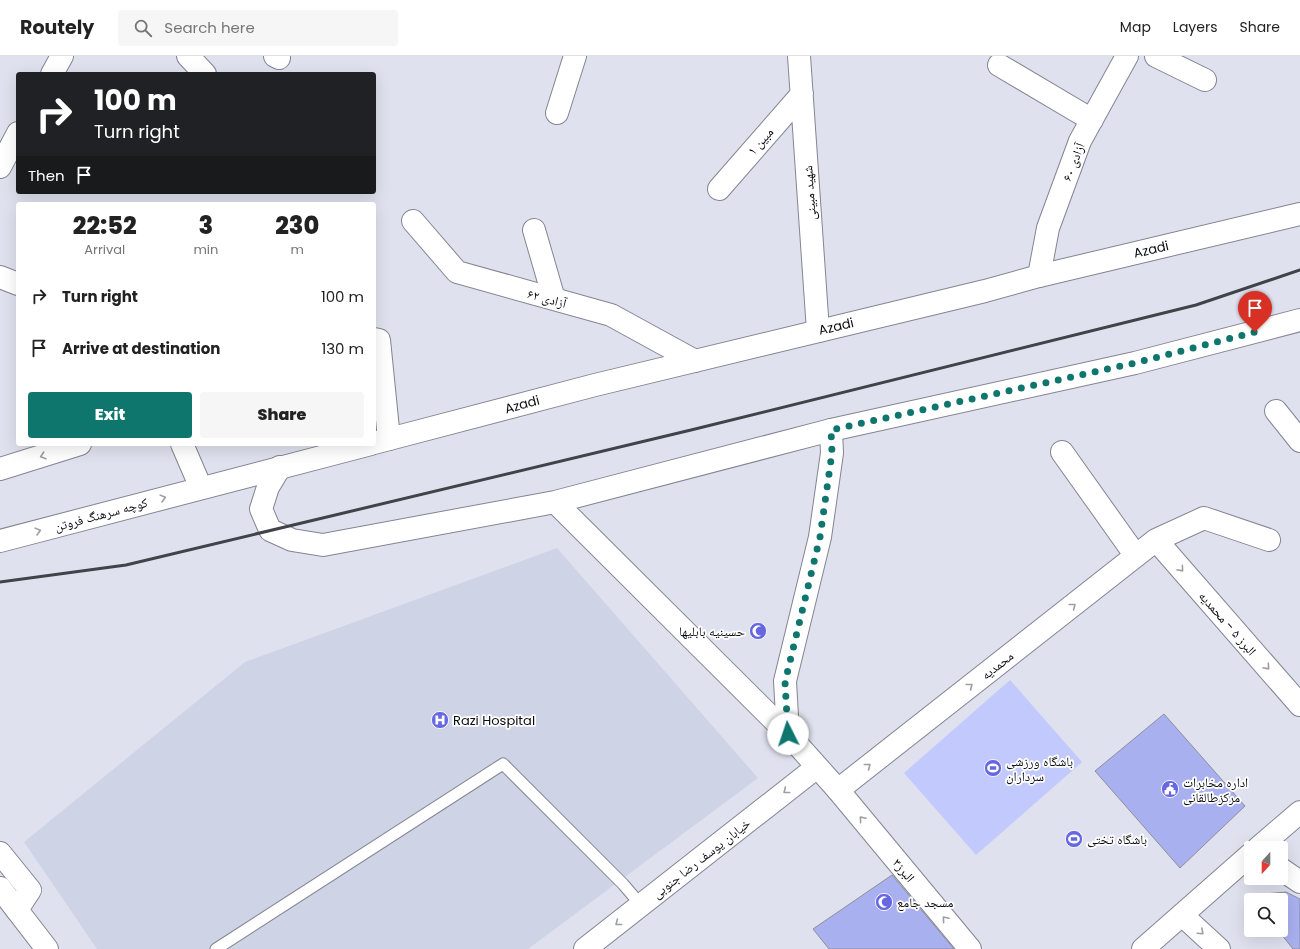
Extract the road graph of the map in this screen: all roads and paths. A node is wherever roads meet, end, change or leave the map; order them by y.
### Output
1 (62, 56) edge
2 (188, 56) edge
3 (575, 56) edge
4 (800, 56) edge
5 (1127, 56) edge
6 (1156, 56) edge
7 (999, 65) dead end
8 (53, 72) edge
9 (203, 72) edge
10 (1205, 80) dead end
11 (802, 94) junction
12 (556, 114) dead end
13 (1092, 120) junction
14 (16, 137) edge
15 (0, 167) edge
16 (718, 189) dead end
17 (1300, 214) edge
18 (413, 221) dead end
19 (534, 230) dead end
20 (1039, 276) junction
21 (0, 277) edge
22 (16, 283) edge
23 (554, 300) junction
24 (1300, 320) edge
25 (818, 330) junction
26 (376, 339) edge
27 (695, 361) junction
28 (1276, 411) dead end
29 (831, 430) junction
30 (1300, 441) edge
31 (378, 442) edge
32 (74, 446) edge
33 (183, 446) edge
34 (362, 446) edge
35 (1062, 452) dead end
36 (280, 467) junction
37 (0, 469) edge
38 (202, 488) junction
39 (556, 502) junction
40 (1156, 540) junction
41 (1269, 540) dead end
42 (0, 541) edge
43 (1136, 556) junction
44 (1300, 705) edge
45 (788, 734) junction
46 (817, 767) junction
47 (838, 790) junction
48 (1300, 812) edge
49 (1266, 841) edge
50 (0, 853) edge
51 (1244, 860) edge
52 (1288, 874) edge
53 (1300, 882) edge
54 (0, 888) edge
55 (641, 905) junction
56 (17, 910) junction
57 (1182, 915) junction
58 (47, 949) edge
59 (216, 949) edge
60 (585, 949) edge
61 (970, 949) edge
62 (1144, 949) edge
63 (1219, 949) edge

1 - 8 street
2 - 9 street
3 - 12 street
4 - 11 street, شهید مبینی
5 - 13 street, آزادی ۶۰
6 - 10 street
7 - 13 street
11 - 16 street, مبین ۱
11 - 25 street, شهید مبینی
13 - 20 street, آزادی ۶۰
14 - 15 street
17 - 20 street, Azadi
18 - 23 street, آزادی ۶۲
19 - 23 street
20 - 25 street, Azadi
21 - 22 street
23 - 27 street, آزادی ۶۲
24 - 29 street
25 - 27 street, Azadi
26 - 31 street
27 - 31 street, Azadi
28 - 30 street
29 - 39 street
29 - 45 street
32 -> 37 street
33 - 38 street
34 - 36 street, Azadi
35 - 43 street
36 - 38 street, Azadi
36 - 39 street
42 -> 38 street, کوچه سرهنگ فروتن
39 - 45 street
40 - 41 street, محمدیه
40 - 43 street, محمدیه
40 -> 44 street, البرز ۵ - محمدیه
47 -> 43 street, محمدیه
45 - 46 street
46 - 47 street
46 -> 55 street, خیابان یوسف رضا جنوبی
61 -> 47 street, البرز۳
48 - 49 street
50 - 56 street
51 - 57 street
52 - 53 street
54 - 56 street
55 - 59 lane
55 -> 60 street, خیابان یوسف رضا جنوبی
56 - 58 street
57 - 62 street
57 -> 63 street

